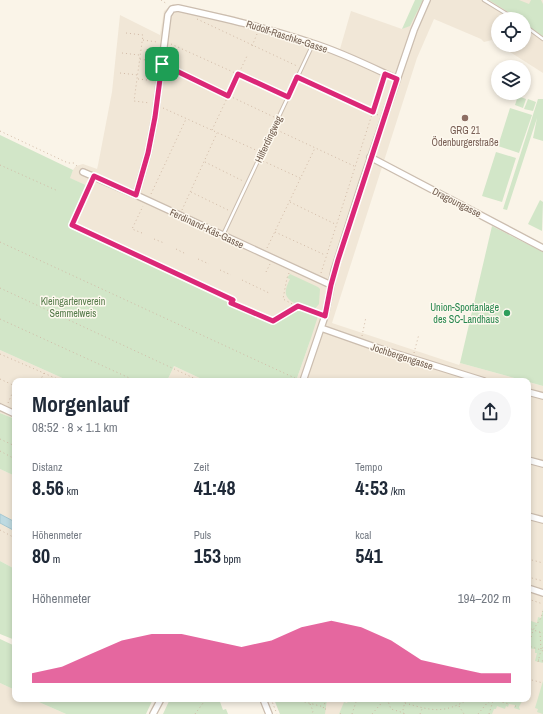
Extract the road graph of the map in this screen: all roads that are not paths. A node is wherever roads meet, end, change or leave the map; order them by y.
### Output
1 (427, 0) edge
2 (484, 0) edge
3 (504, 12) edge
4 (531, 30) edge
5 (543, 38) edge
6 (313, 43) junction
7 (397, 79) junction
8 (370, 157) junction
9 (83, 172) road end
10 (136, 195) junction
11 (223, 236) junction
12 (543, 248) edge
13 (331, 285) junction
14 (321, 328) junction
15 (304, 378) edge
16 (474, 378) edge
17 (531, 393) edge
18 (543, 396) edge
19 (3, 408) edge
20 (12, 412) edge
21 (531, 461) edge
22 (543, 464) edge
23 (531, 517) edge
24 (543, 520) edge
25 (531, 589) edge
26 (543, 593) edge
27 (159, 702) edge
28 (265, 702) edge
29 (153, 714) edge
30 (269, 714) edge

1 - 7 street
2 - 3 lane
4 - 5 lane
6 - 7 street, Rudolf-Raschke-Gasse
6 - 10 street, Rudolf-Raschke-Gasse
6 - 11 lane, Hilferdingweg
7 - 8 street
8 - 12 street, Dragoungasse
8 - 13 street
9 - 10 street, Ferdinand-Käs-Gasse
10 - 11 street, Ferdinand-Käs-Gasse
11 - 13 street, Ferdinand-Käs-Gasse
13 - 14 street
14 - 15 street
14 - 16 street, Jochbergengasse
17 - 18 street
19 - 20 street
21 - 22 street
23 - 24 street
25 - 26 street
27 - 29 street
28 - 30 street

